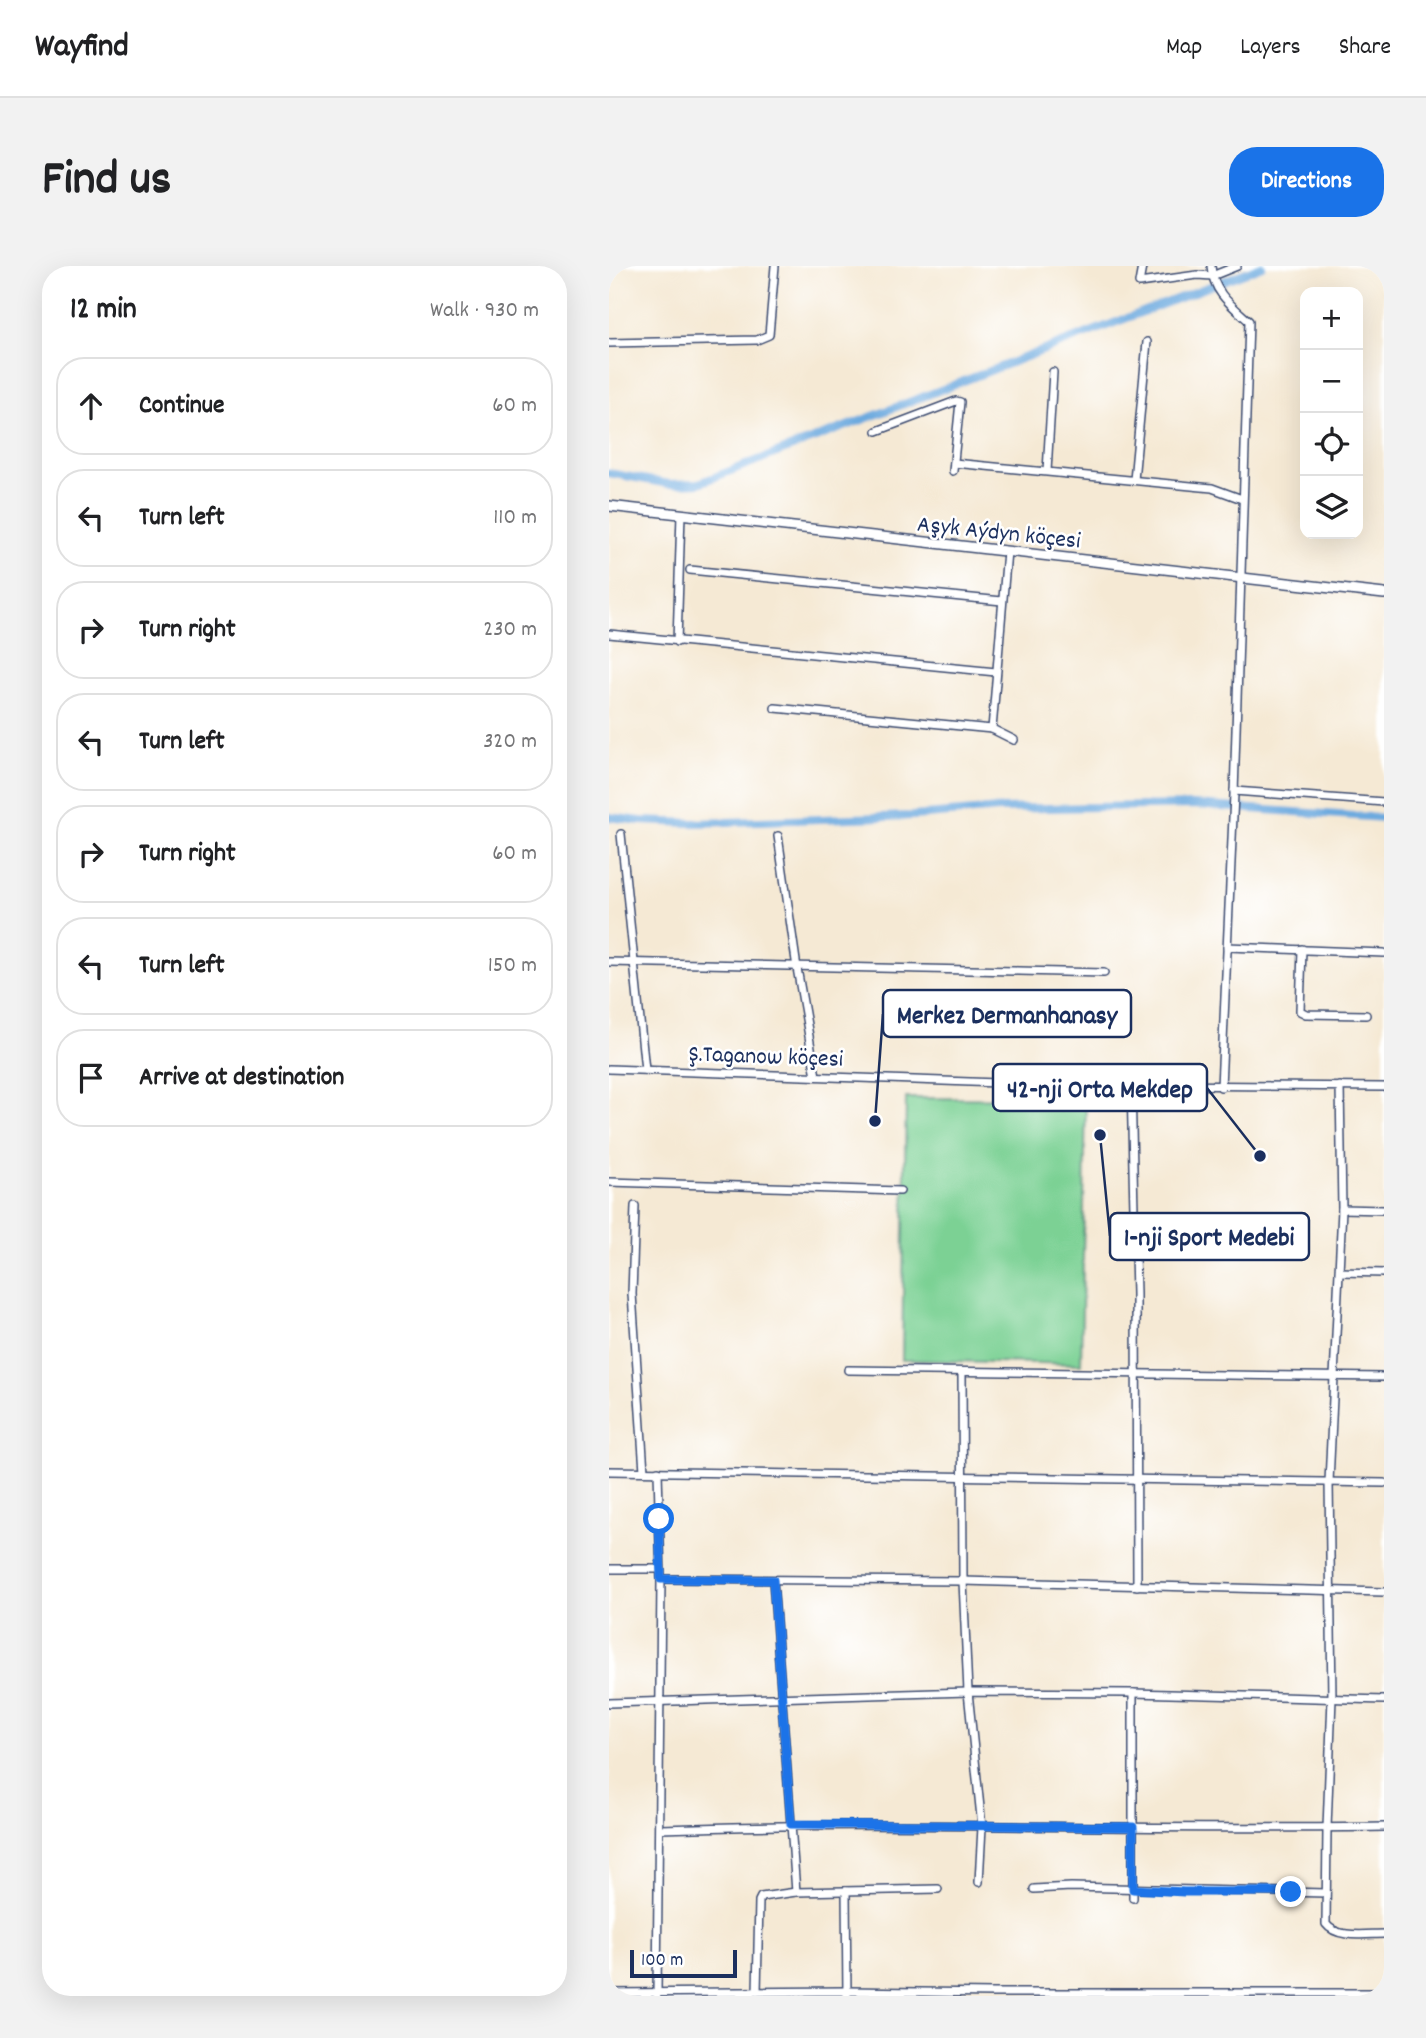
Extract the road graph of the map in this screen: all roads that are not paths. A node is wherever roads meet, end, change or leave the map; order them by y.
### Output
1 (775, 266) edge
2 (1200, 266) edge
3 (1211, 266) edge
4 (1237, 266) edge
5 (1142, 267) edge
6 (1197, 275) junction
7 (1212, 276) junction
8 (1147, 342) dead end
9 (609, 343) edge
10 (1053, 372) dead end
11 (877, 431) dead end
12 (1047, 471) junction
13 (1134, 480) junction
14 (1242, 499) junction
15 (609, 506) edge
16 (681, 514) junction
17 (1007, 551) junction
18 (690, 570) dead end
19 (1241, 578) junction
20 (1384, 594) edge
21 (1002, 601) junction
22 (609, 634) edge
23 (677, 642) junction
24 (996, 672) junction
25 (775, 708) dead end
26 (992, 729) junction
27 (1014, 740) dead end
28 (1234, 793) junction
29 (1384, 802) edge
30 (621, 834) dead end
31 (778, 836) dead end
32 (1227, 947) junction
33 (1302, 949) junction
34 (1384, 953) edge
35 (609, 962) edge
36 (635, 963) junction
37 (797, 968) junction
38 (1104, 973) dead end
39 (1366, 1015) dead end
40 (609, 1069) edge
41 (645, 1070) junction
42 (816, 1076) junction
43 (1131, 1085) junction
44 (1341, 1086) junction
45 (1221, 1087) junction
46 (1384, 1087) edge
47 (609, 1182) edge
48 (899, 1191) dead end
49 (635, 1206) dead end
50 (1342, 1209) junction
51 (1384, 1210) edge
52 (1340, 1272) junction
53 (1384, 1273) edge
54 (848, 1370) dead end
55 (962, 1372) junction
56 (1136, 1373) junction
57 (1332, 1376) junction
58 (1384, 1377) edge
59 (609, 1471) edge
60 (644, 1471) junction
61 (658, 1471) junction
62 (962, 1476) junction
63 (1138, 1478) junction
64 (1329, 1482) junction
65 (1384, 1483) edge
66 (609, 1569) edge
67 (660, 1569) junction
68 (661, 1579) junction
69 (773, 1580) junction
70 (963, 1580) junction
71 (1137, 1586) junction
72 (1329, 1590) junction
73 (1384, 1592) edge
74 (968, 1692) junction
75 (1133, 1693) junction
76 (1332, 1698) junction
77 (783, 1700) junction
78 (1384, 1700) edge
79 (609, 1703) edge
80 (660, 1703) junction
81 (791, 1824) junction
82 (982, 1827) junction
83 (1133, 1827) junction
84 (1384, 1827) edge
85 (1327, 1828) junction
86 (660, 1829) junction
87 (979, 1882) dead end
88 (938, 1889) dead end
89 (1034, 1889) dead end
90 (846, 1891) junction
91 (796, 1892) junction
92 (1133, 1893) junction
93 (1326, 1893) junction
94 (1384, 1934) edge
95 (757, 1992) junction
96 (609, 1993) edge
97 (847, 1993) edge
98 (1384, 1993) edge
99 (993, 1994) edge
100 (657, 1995) edge

1 - 9 street
2 - 6 street
3 - 7 street
4 - 7 street
5 - 6 street
6 - 7 street
7 - 14 street
8 - 13 street
10 - 12 street
11 - 12 street
12 - 13 street
13 - 14 street
14 - 19 street
15 - 16 main road, Aşyk Aýdyn köçesi
16 - 17 main road, Aşyk Aýdyn köçesi
16 - 23 street
17 - 19 main road, Aşyk Aýdyn köçesi
17 - 21 street
18 - 21 street
19 - 20 main road, Aşyk Aýdyn köçesi
19 - 28 street
21 - 24 street
22 - 23 street
23 - 24 street
24 - 26 street
25 - 26 street
26 - 27 street
28 - 29 street
28 - 32 street
30 - 36 street
31 - 37 street
32 - 33 street
32 - 45 street
33 - 34 street
33 - 39 street
35 - 36 street
36 - 37 street
36 - 41 street
37 - 38 street
37 - 42 street
40 - 41 street, Ş.Taganow köçesi
41 - 42 street, Ş.Taganow köçesi
42 - 43 street, Ş.Taganow köçesi
43 - 45 street, Ş.Taganow köçesi
43 - 56 street
44 - 45 street, Ş.Taganow köçesi
44 - 46 street, Ş.Taganow köçesi
44 - 50 street
47 - 48 street
49 - 60 street
50 - 51 street
50 - 52 street
52 - 53 street
52 - 57 street
54 - 55 street
55 - 56 street
55 - 62 street
56 - 57 street
56 - 63 street
57 - 58 street
57 - 64 street
59 - 60 street
60 - 61 street
61 - 62 street
61 - 67 street
62 - 63 street
62 - 70 street
63 - 64 street
63 - 71 street
64 - 65 street
64 - 72 street
66 - 67 street
67 - 68 street
68 - 69 street
68 - 80 street
69 - 70 street
69 - 77 street
70 - 71 street
70 - 74 street
71 - 72 street
72 - 73 street
72 - 76 street
74 - 75 street
74 - 77 street
74 - 82 street
75 - 76 street
75 - 83 street
76 - 78 street
76 - 85 street
77 - 80 street
77 - 81 street
79 - 80 street
80 - 86 street
81 - 82 street
81 - 86 street
81 - 91 street
82 - 83 street
82 - 87 street
83 - 85 street
83 - 92 street
84 - 85 street
85 - 93 street
86 - 100 street
88 - 90 street
89 - 92 street
90 - 91 street
90 - 97 street
91 - 95 street
92 - 93 street
93 - 94 street
95 - 97 street
95 - 100 street
96 - 100 street
97 - 99 street
98 - 99 street

